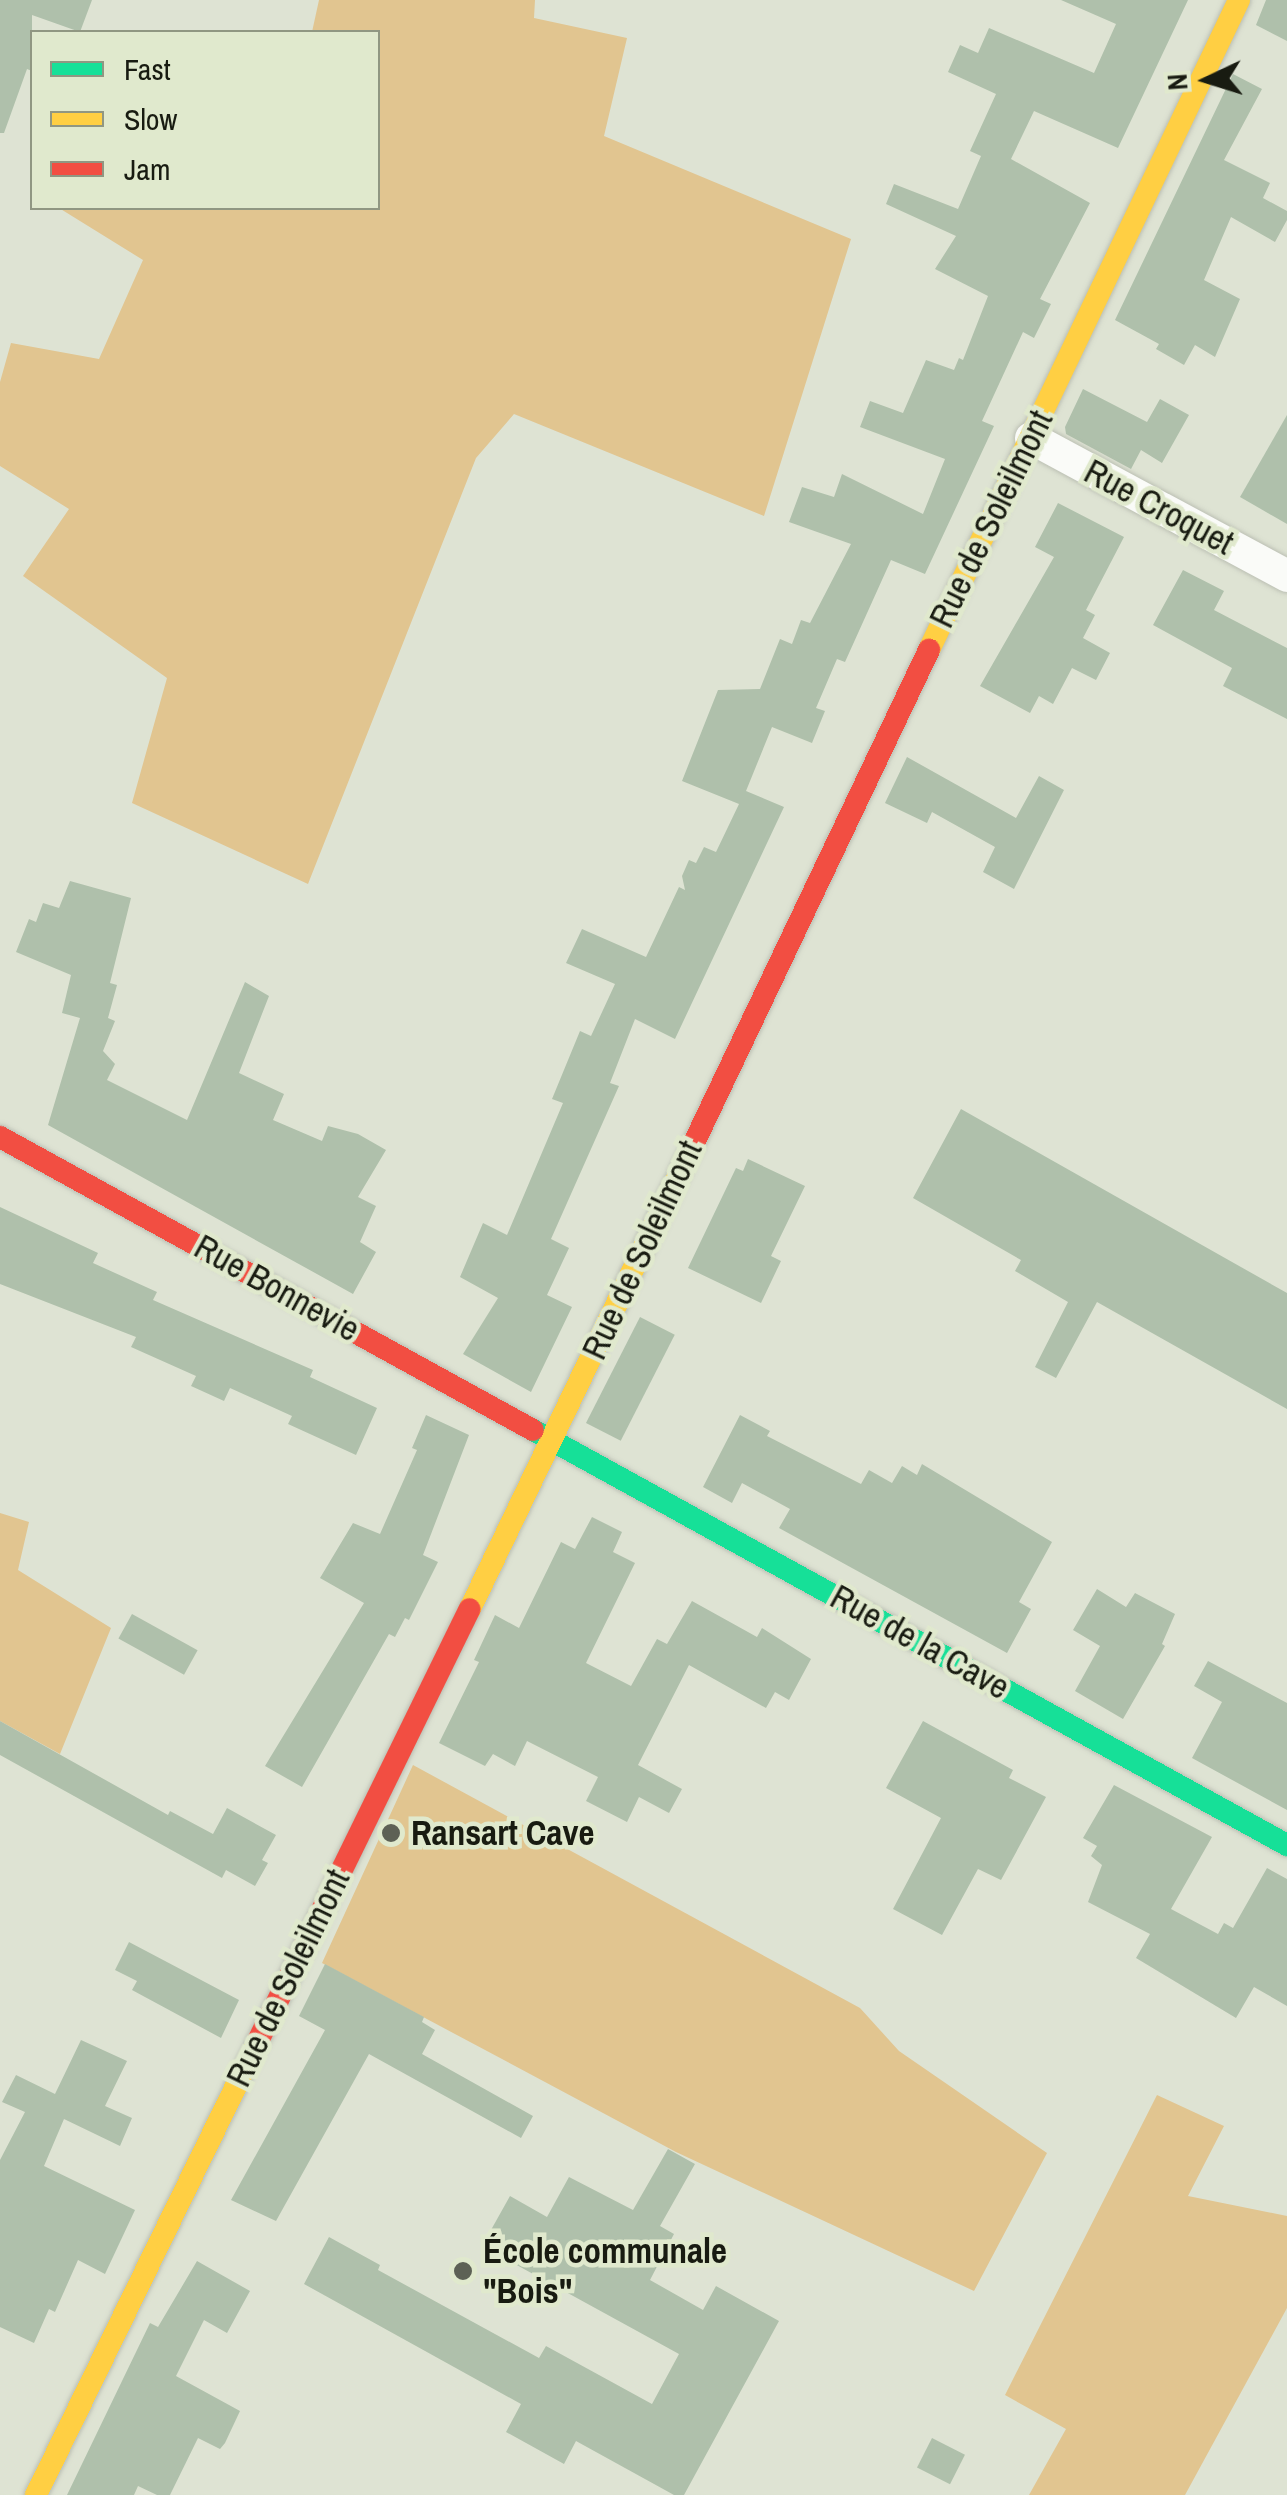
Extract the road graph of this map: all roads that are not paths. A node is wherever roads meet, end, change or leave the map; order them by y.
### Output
1 (1239, 0) edge
2 (1031, 438) junction
3 (1287, 576) edge
4 (0, 1137) edge
5 (554, 1438) junction
6 (1287, 1845) edge
7 (36, 2495) edge

1 - 2 street, Rue de Soleilmont
2 - 3 street, Rue Croquet
2 - 5 street, Rue de Soleilmont
4 - 5 street, Rue Bonnevie
5 - 6 street, Rue de la Cave
5 - 7 street, Rue de Soleilmont

